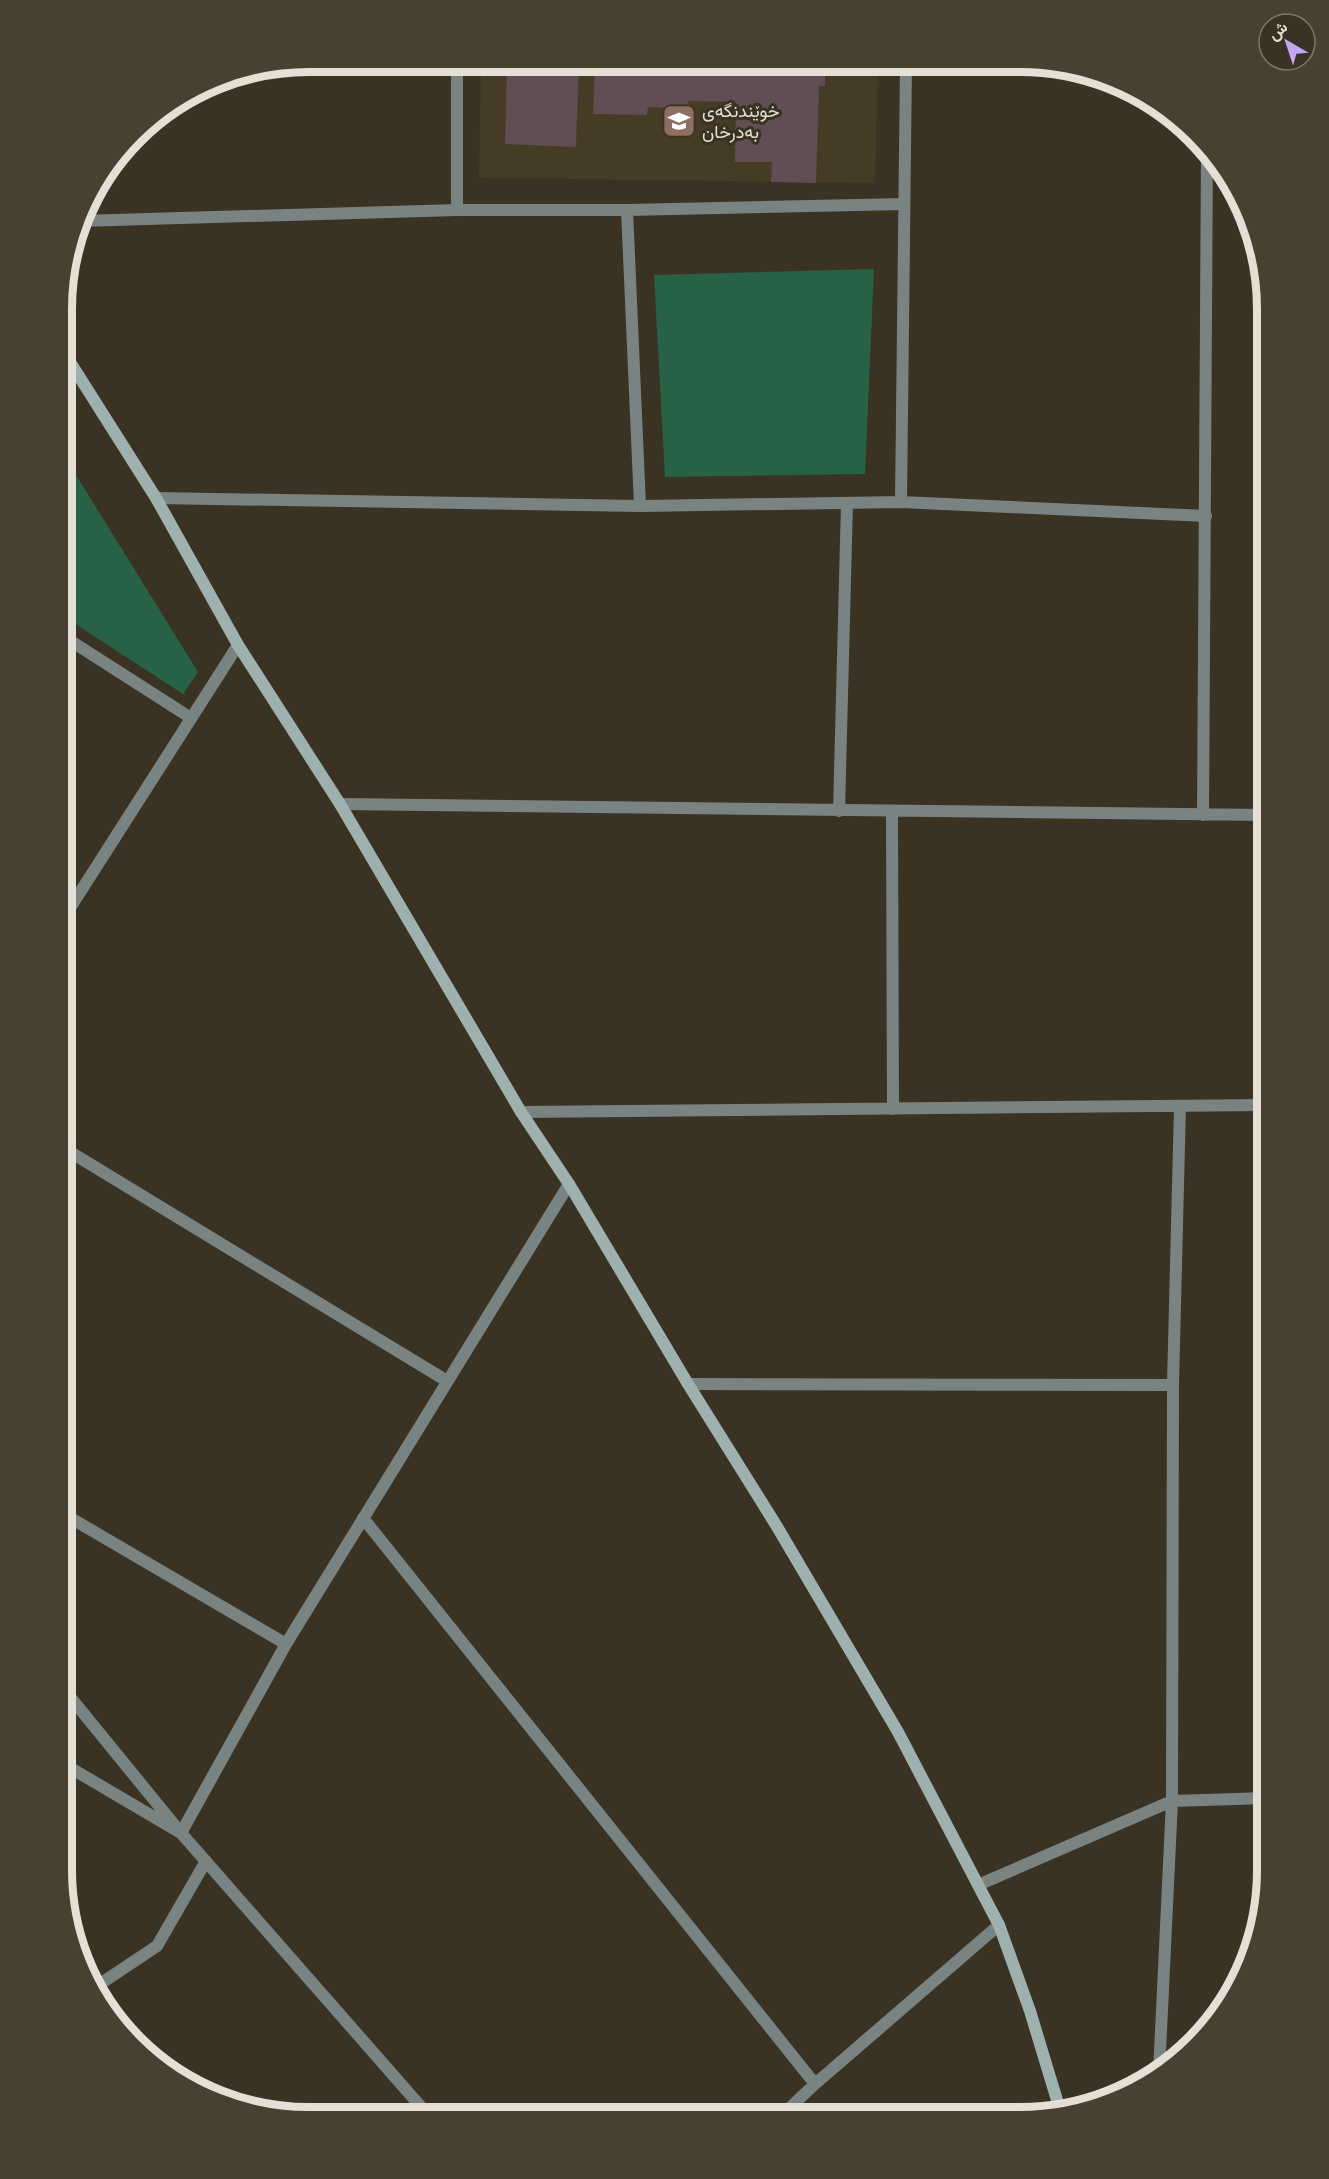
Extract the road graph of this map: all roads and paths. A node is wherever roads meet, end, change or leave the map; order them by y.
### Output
1 (457, 72) edge
2 (906, 72) edge
3 (1207, 164) edge
4 (904, 204) junction
5 (457, 210) junction
6 (627, 210) junction
7 (89, 221) edge
8 (72, 367) edge
9 (156, 498) junction
10 (847, 502) junction
11 (901, 502) junction
12 (640, 506) junction
13 (1206, 516) junction
14 (72, 642) edge
15 (238, 645) junction
16 (191, 718) junction
17 (340, 804) junction
18 (839, 811) junction
19 (892, 812) junction
20 (1203, 815) junction
21 (1257, 815) edge
22 (72, 905) edge
23 (1257, 1105) edge
24 (1180, 1106) junction
25 (893, 1109) junction
26 (521, 1112) junction
27 (72, 1153) edge
28 (569, 1184) junction
29 (447, 1382) junction
30 (688, 1384) junction
31 (1173, 1385) junction
32 (363, 1518) junction
33 (72, 1519) edge
34 (286, 1644) junction
35 (72, 1699) edge
36 (72, 1769) edge
37 (1257, 1798) edge
38 (1172, 1801) junction
39 (182, 1833) junction
40 (206, 1861) junction
41 (978, 1885) junction
42 (999, 1925) junction
43 (101, 1983) edge
44 (1160, 2061) edge
45 (815, 2084) junction
46 (1058, 2104) edge
47 (421, 2107) edge
48 (791, 2107) edge

1 - 5 street
2 - 4 street
3 - 13 street
4 - 6 street
4 - 11 street
5 - 6 street
5 - 7 street
6 - 12 street
8 - 9 main road
9 - 12 street
9 - 15 main road
10 - 11 street
10 - 12 street
10 - 18 street
11 - 13 street
13 - 20 street
14 - 16 street
15 - 16 street
15 - 17 main road
16 - 22 street
17 - 18 street
17 - 26 main road
18 - 19 street
19 - 20 street
19 - 25 street
20 - 21 street
23 - 24 street
24 - 25 street
24 - 31 street
25 - 26 street
26 - 28 main road
27 - 29 street
28 - 29 street
28 - 30 main road
29 - 32 street
30 - 31 street
30 - 41 main road
31 - 38 street
32 - 34 street
32 - 45 street
33 - 34 street
34 - 39 street
35 - 39 street
36 - 39 street
37 - 38 street
38 - 41 street
38 - 44 street
39 - 40 street
40 - 43 street
40 - 47 street
41 - 42 main road
42 - 45 street
42 - 46 main road
45 - 48 street

